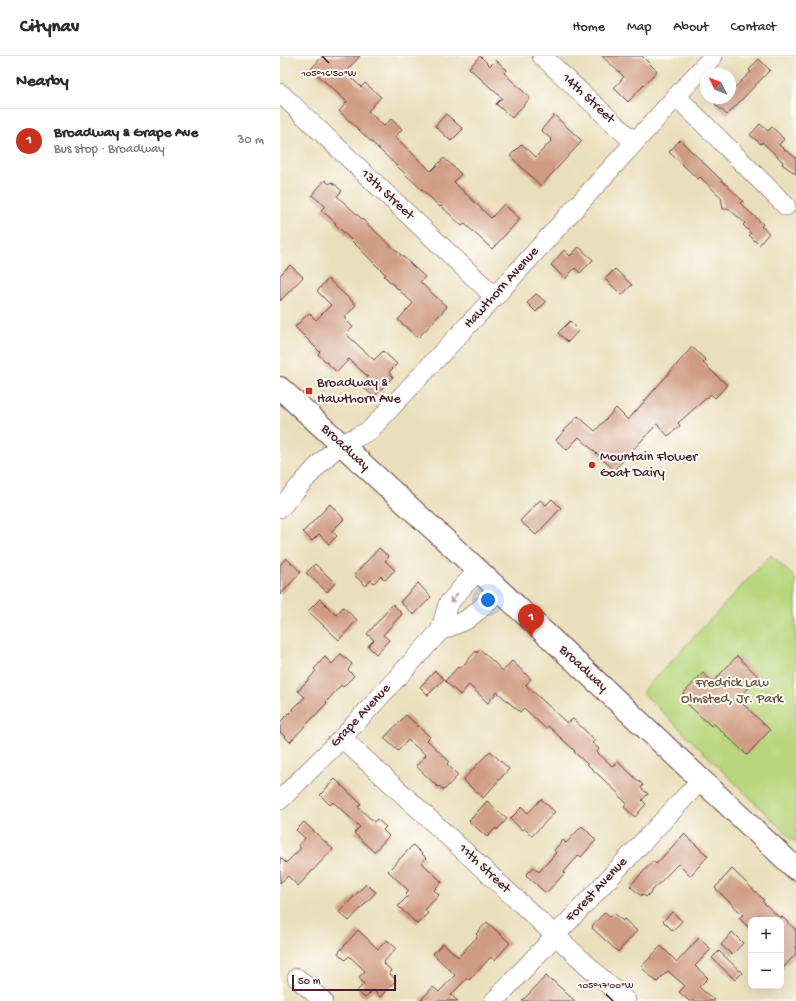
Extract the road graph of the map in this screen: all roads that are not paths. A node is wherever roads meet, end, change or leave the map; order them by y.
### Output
1 (542, 56) edge
2 (713, 56) edge
3 (280, 93) edge
4 (676, 96) junction
5 (634, 142) junction
6 (786, 206) dead end
7 (494, 297) junction
8 (280, 388) edge
9 (341, 445) junction
10 (280, 508) edge
11 (479, 571) junction
12 (499, 590) junction
13 (440, 631) junction
14 (342, 738) junction
15 (701, 780) junction
16 (280, 800) edge
17 (796, 869) edge
18 (555, 935) junction
19 (297, 978) dead end
20 (323, 1001) edge
21 (494, 1001) edge
22 (626, 1001) edge

1 - 5 street, 14th Street
2 - 4 street, Hawthorn Avenue
3 - 7 street, 13th Street
4 - 5 street, Hawthorn Avenue
4 - 6 street
5 - 7 street, Hawthorn Avenue
7 - 9 street, Hawthorn Avenue
8 - 9 main road, Broadway
9 - 10 street, Hawthorn Avenue
9 - 11 main road, Broadway
11 - 12 main road, Broadway
11 -> 13 street, Grape Avenue
12 - 13 street, Grape Avenue
12 - 15 main road, Broadway
13 - 14 street, Grape Avenue
14 - 16 street, Grape Avenue
14 - 18 street, 11th Street
15 - 17 main road, Broadway
15 - 18 street, Forest Avenue
18 - 21 street, Forest Avenue
18 - 22 street, 11th Street
19 - 20 street

